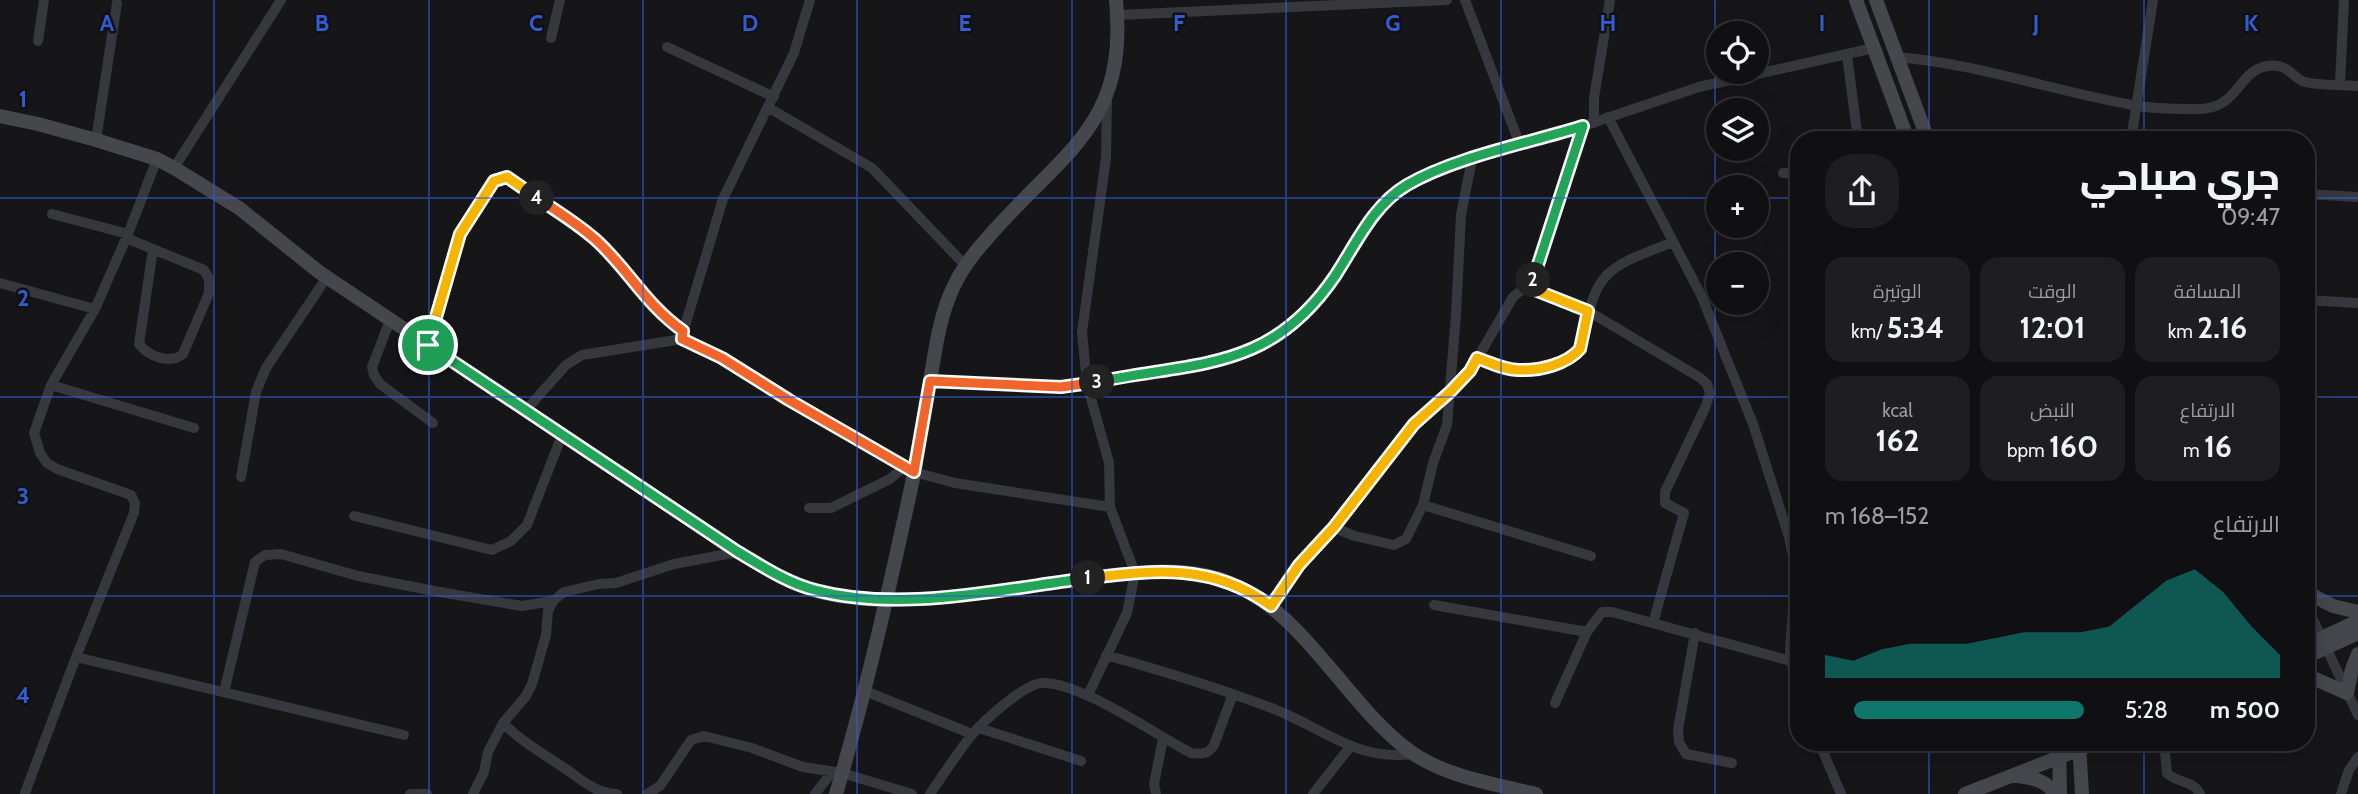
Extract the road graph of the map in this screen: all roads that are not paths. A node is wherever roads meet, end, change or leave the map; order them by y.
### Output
1 (44, 0) edge
2 (281, 0) edge
3 (560, 0) edge
4 (810, 0) edge
5 (1116, 0) edge
6 (1447, 0) edge
7 (1465, 0) edge
8 (1610, 0) edge
9 (1856, 0) edge
10 (1876, 0) edge
11 (2153, 0) edge
12 (2344, 0) edge
13 (117, 3) dead end
14 (1346, 3) edge
15 (1118, 15) junction
16 (551, 38) dead end
17 (38, 41) dead end
18 (667, 47) dead end
19 (1874, 48) junction
20 (1847, 54) junction
21 (1898, 57) junction
22 (2340, 84) junction
23 (2358, 86) edge
24 (1107, 96) junction
25 (774, 97) junction
26 (2135, 106) junction
27 (769, 108) junction
28 (0, 117) edge
29 (1608, 117) junction
30 (1588, 124) junction
31 (1857, 131) edge
32 (1905, 131) edge
33 (1925, 131) edge
34 (2132, 131) edge
35 (96, 139) junction
36 (1520, 145) junction
37 (157, 159) junction
38 (1472, 159) junction
39 (174, 168) junction
40 (1783, 173) dead end
41 (1790, 173) edge
42 (2315, 195) edge
43 (2358, 197) edge
44 (52, 214) dead end
45 (127, 236) junction
46 (1673, 242) junction
47 (153, 249) junction
48 (965, 265) junction
49 (327, 278) junction
50 (0, 283) edge
51 (1530, 288) junction
52 (2315, 301) edge
53 (2358, 303) edge
54 (95, 309) junction
55 (1588, 311) junction
56 (390, 320) junction
57 (682, 335) junction
58 (428, 345) junction
59 (1477, 358) junction
60 (930, 381) junction
61 (51, 384) junction
62 (1087, 384) junction
63 (1450, 392) junction
64 (526, 410) junction
65 (433, 423) dead end
66 (194, 428) dead end
67 (562, 435) junction
68 (909, 469) junction
69 (241, 477) dead end
70 (1423, 505) junction
71 (1110, 507) junction
72 (809, 508) dead end
73 (354, 516) dead end
74 (1334, 527) junction
75 (1790, 542) edge
76 (738, 552) junction
77 (1591, 556) dead end
78 (1135, 573) junction
79 (2315, 597) edge
80 (885, 600) junction
81 (553, 601) junction
82 (1434, 605) dead end
83 (1271, 606) junction
84 (2358, 612) edge
85 (2358, 621) edge
86 (1653, 623) junction
87 (2315, 624) edge
88 (1587, 632) junction
89 (1695, 633) junction
90 (2358, 633) edge
91 (2324, 643) junction
92 (2315, 644) edge
93 (2315, 650) edge
94 (2358, 654) edge
95 (1106, 655) junction
96 (76, 657) junction
97 (1790, 661) edge
98 (2315, 679) edge
99 (864, 691) junction
100 (224, 692) junction
101 (2347, 693) junction
102 (1233, 694) junction
103 (1088, 695) junction
104 (1555, 702) dead end
105 (2358, 715) edge
106 (503, 723) junction
107 (976, 731) junction
108 (404, 734) dead end
109 (1163, 738) junction
110 (1350, 747) junction
111 (1823, 751) edge
112 (2056, 751) edge
113 (2059, 751) edge
114 (2080, 751) edge
115 (2165, 751) edge
116 (1413, 754) junction
117 (2358, 757) edge
118 (1081, 761) dead end
119 (1732, 763) dead end
120 (837, 773) junction
121 (2016, 776) junction
122 (2052, 792) edge
123 (25, 793) edge
124 (410, 794) edge
125 (427, 794) edge
126 (473, 794) edge
127 (617, 794) edge
128 (647, 794) edge
129 (815, 794) edge
130 (836, 794) edge
131 (912, 794) edge
132 (930, 794) edge
133 (1156, 794) edge
134 (1313, 794) edge
135 (1536, 794) edge
136 (1841, 794) edge
137 (1965, 794) edge
138 (2082, 794) edge
139 (2200, 794) edge
140 (2341, 794) edge

1 - 17 street
2 - 39 street
3 - 16 street
4 - 25 street
5 - 15 street
6 - 14 street
7 - 36 street
8 - 30 street
9 - 19 street
10 - 21 street
11 - 26 street
12 - 22 street
13 - 35 street
14 - 15 street
15 - 24 street
18 - 25 street
19 - 20 street
19 - 32 street
20 - 29 street
20 - 31 street
21 - 26 street
21 - 33 street
22 - 23 street
22 - 26 street
24 - 48 street
24 - 62 street
25 - 27 street
26 - 34 street
27 - 48 street
27 - 57 street
28 - 35 street
29 - 30 street
29 - 46 street
30 - 36 street
30 - 51 street
35 - 37 street
36 - 38 street
37 - 39 street
37 - 45 street
38 - 62 street
38 - 63 street
39 - 49 street
40 - 41 street
42 - 43 street
44 - 45 street
45 - 47 street
45 - 54 street
46 - 55 street
46 - 75 street
47 - 47 street
48 - 60 street
49 - 56 street
49 - 69 street
50 - 54 street
51 - 55 street
51 - 59 street
52 - 53 street
54 - 61 street
55 - 59 street
55 - 86 street
56 - 58 street
56 - 65 street
57 - 58 street
57 - 64 street
57 - 68 street
58 - 64 street
59 - 63 street
60 - 62 street
60 - 68 street
61 - 66 street
61 - 96 street
62 - 71 street
63 - 70 street
63 - 74 street
64 - 67 street
67 - 73 street
67 - 76 street
68 - 71 street
68 - 72 street
68 - 80 street
70 - 74 street
70 - 77 street
71 - 78 street
74 - 83 street
76 - 80 street
76 - 81 street
78 - 80 street
78 - 83 street
78 - 95 street
79 - 84 street
80 - 99 street
81 - 100 street
81 - 106 street
82 - 88 street
83 - 116 street
85 - 91 street
86 - 88 street
86 - 89 street
87 - 91 street
88 - 104 street
89 - 97 street
89 - 119 street
90 - 91 street
91 - 92 street
91 - 93 street
91 - 101 street
94 - 101 street
95 - 102 street
95 - 103 street
96 - 100 street
96 - 123 street
98 - 101 street
99 - 107 street
99 - 120 street
100 - 108 street
101 - 105 street
102 - 109 street
102 - 110 street
103 - 107 street
103 - 109 street
106 - 126 street
106 - 127 street
107 - 118 street
107 - 132 street
109 - 133 street
110 - 116 street
110 - 134 street
111 - 136 street
112 - 121 street
113 - 122 street
114 - 138 street
115 - 139 street
116 - 135 street
117 - 140 street
120 - 128 street
120 - 129 street
120 - 130 street
120 - 131 street
121 - 122 street
121 - 137 street
124 - 125 street

